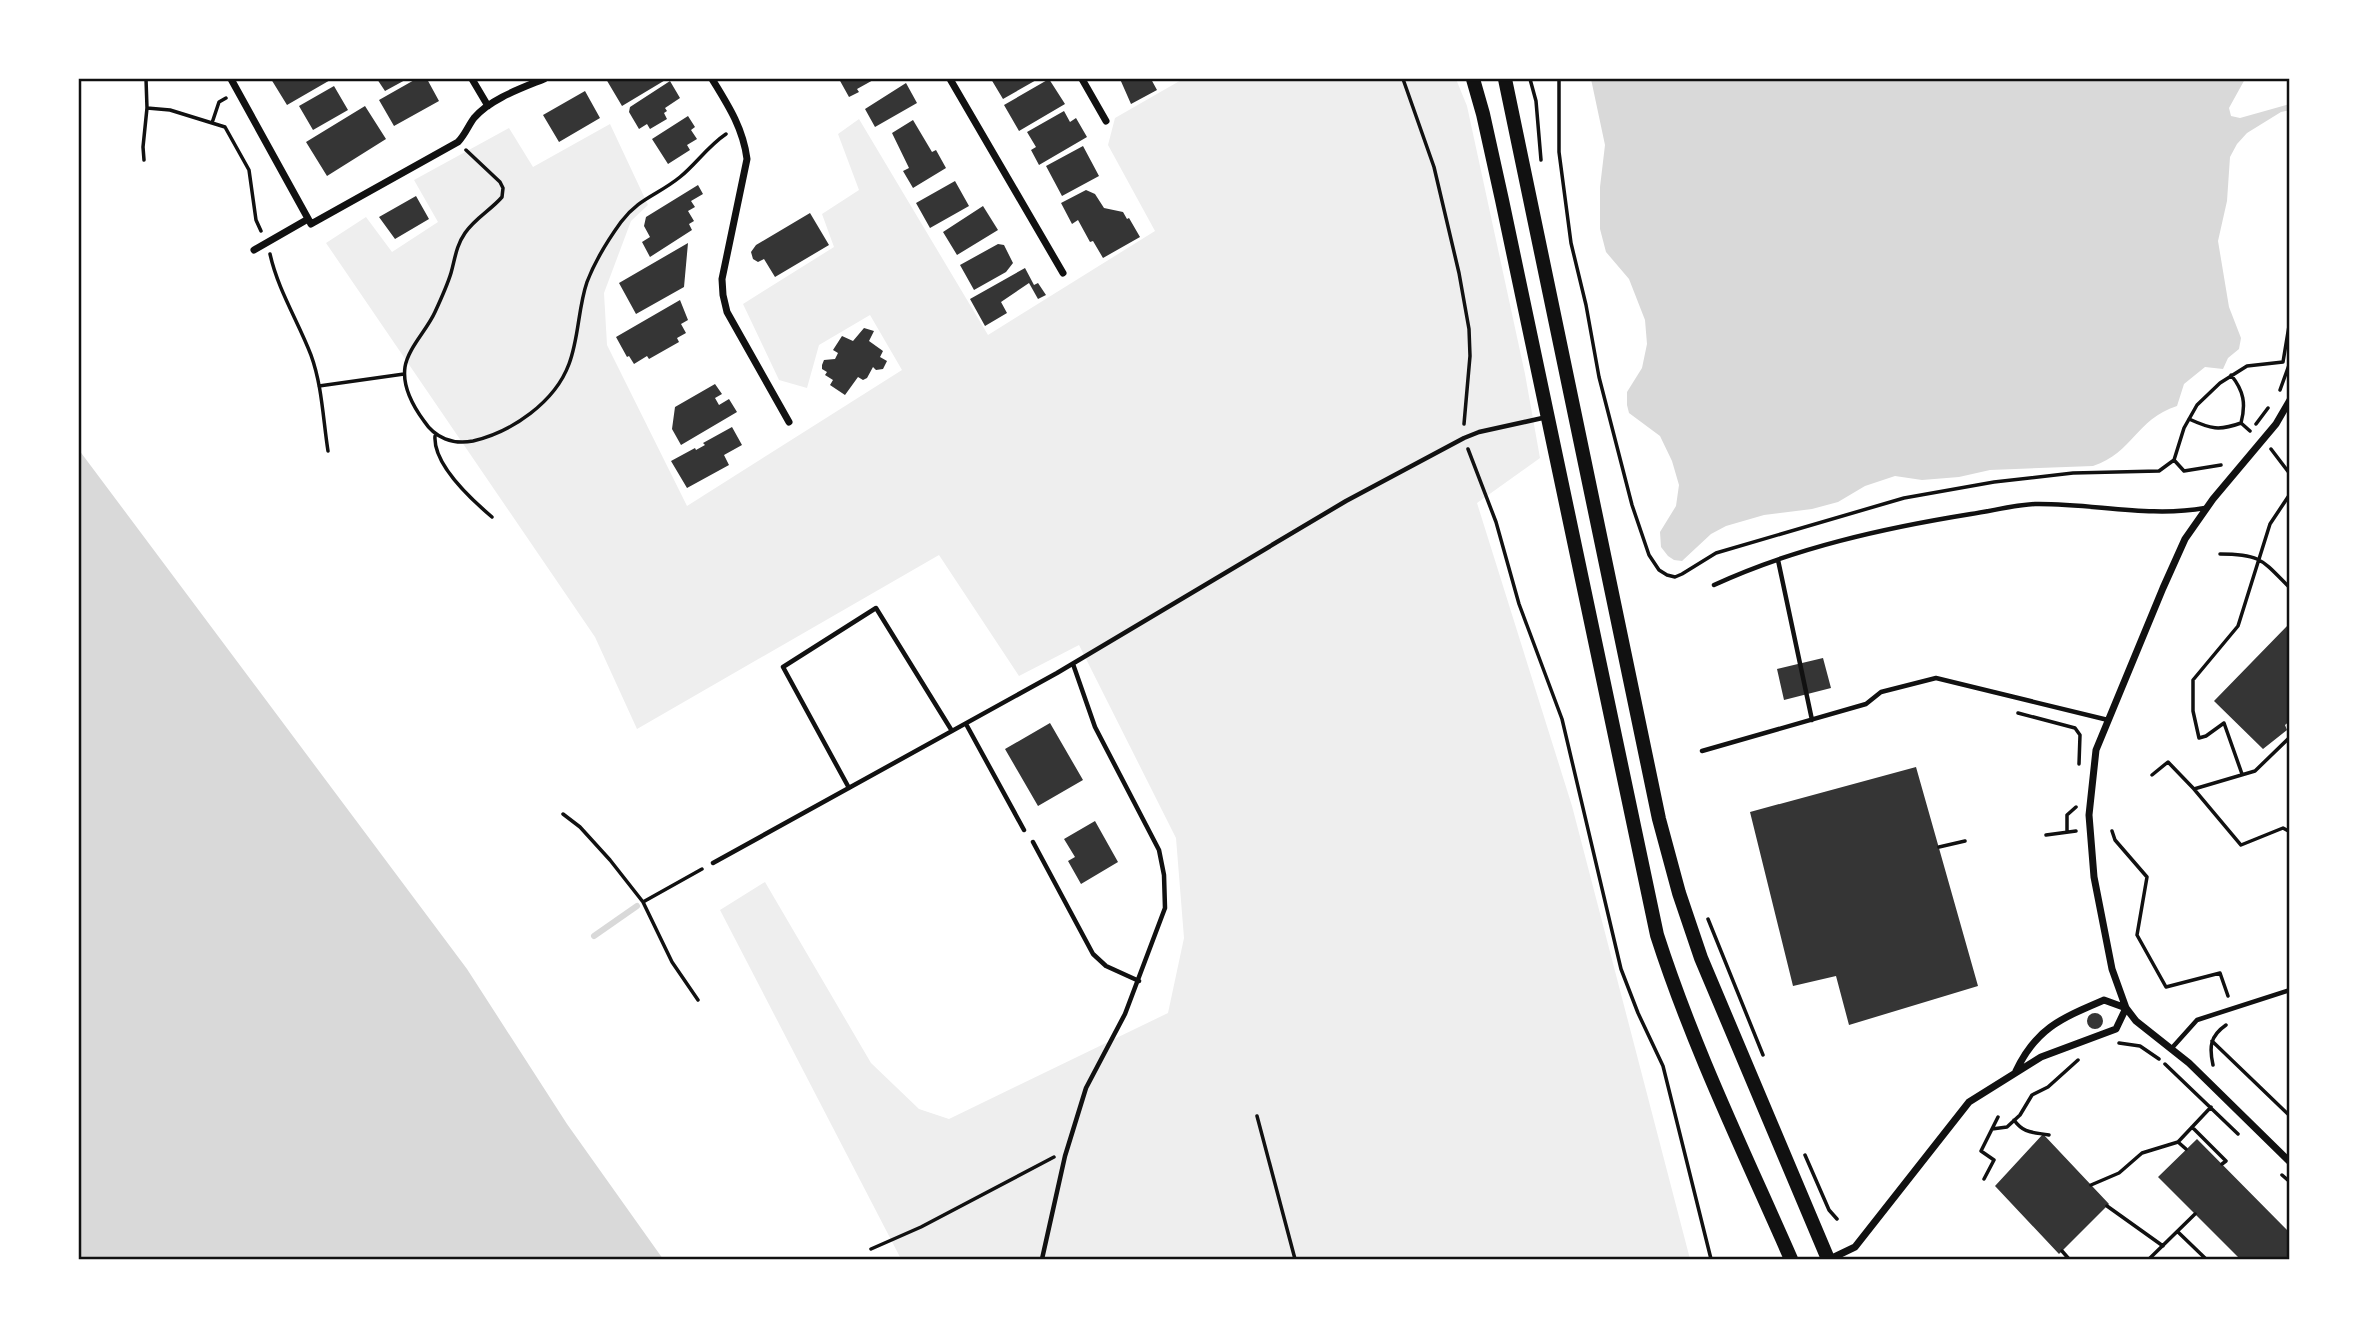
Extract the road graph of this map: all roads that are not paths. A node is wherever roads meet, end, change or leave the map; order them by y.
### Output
1 (231, 79) edge
2 (472, 79) edge
3 (544, 79) edge
4 (712, 79) edge
5 (950, 79) edge
6 (1082, 79) edge
7 (1473, 79) edge
8 (1505, 79) edge
9 (488, 106) junction
10 (1106, 121) dead end
11 (310, 222) junction
12 (254, 250) dead end
13 (1063, 273) dead end
14 (2290, 400) edge
15 (1548, 417) junction
16 (789, 422) dead end
17 (2206, 508) junction
18 (1778, 560) junction
19 (1714, 585) dead end
20 (1073, 664) junction
21 (1812, 720) junction
22 (2109, 720) junction
23 (966, 724) junction
24 (952, 732) junction
25 (1702, 751) dead end
26 (849, 788) junction
27 (1024, 830) dead end
28 (1033, 842) dead end
29 (713, 863) road end
30 (1139, 981) junction
31 (2290, 990) edge
32 (2126, 1008) junction
33 (2171, 1049) junction
34 (2016, 1071) junction
35 (2290, 1162) edge
36 (1042, 1259) edge
37 (1791, 1259) edge
38 (1829, 1259) edge

1 - 11 street
2 - 9 street
3 - 9 street
4 - 16 street
5 - 13 street
6 - 10 street
7 - 15 main road
8 - 38 main road
9 - 11 street
11 - 12 street
14 - 17 street
15 - 20 lane
15 - 37 main road
17 - 18 lane
17 - 22 street
18 - 19 lane
18 - 21 lane
20 - 23 lane
20 - 30 lane
21 - 22 lane
21 - 25 lane
22 - 32 street
23 - 24 lane
23 - 27 lane
24 - 26 lane
24 - 26 lane
26 - 29 lane
28 - 30 lane
30 - 36 lane
31 - 33 lane
32 - 33 street
32 - 34 street
32 - 34 street
33 - 35 street
34 - 38 street

